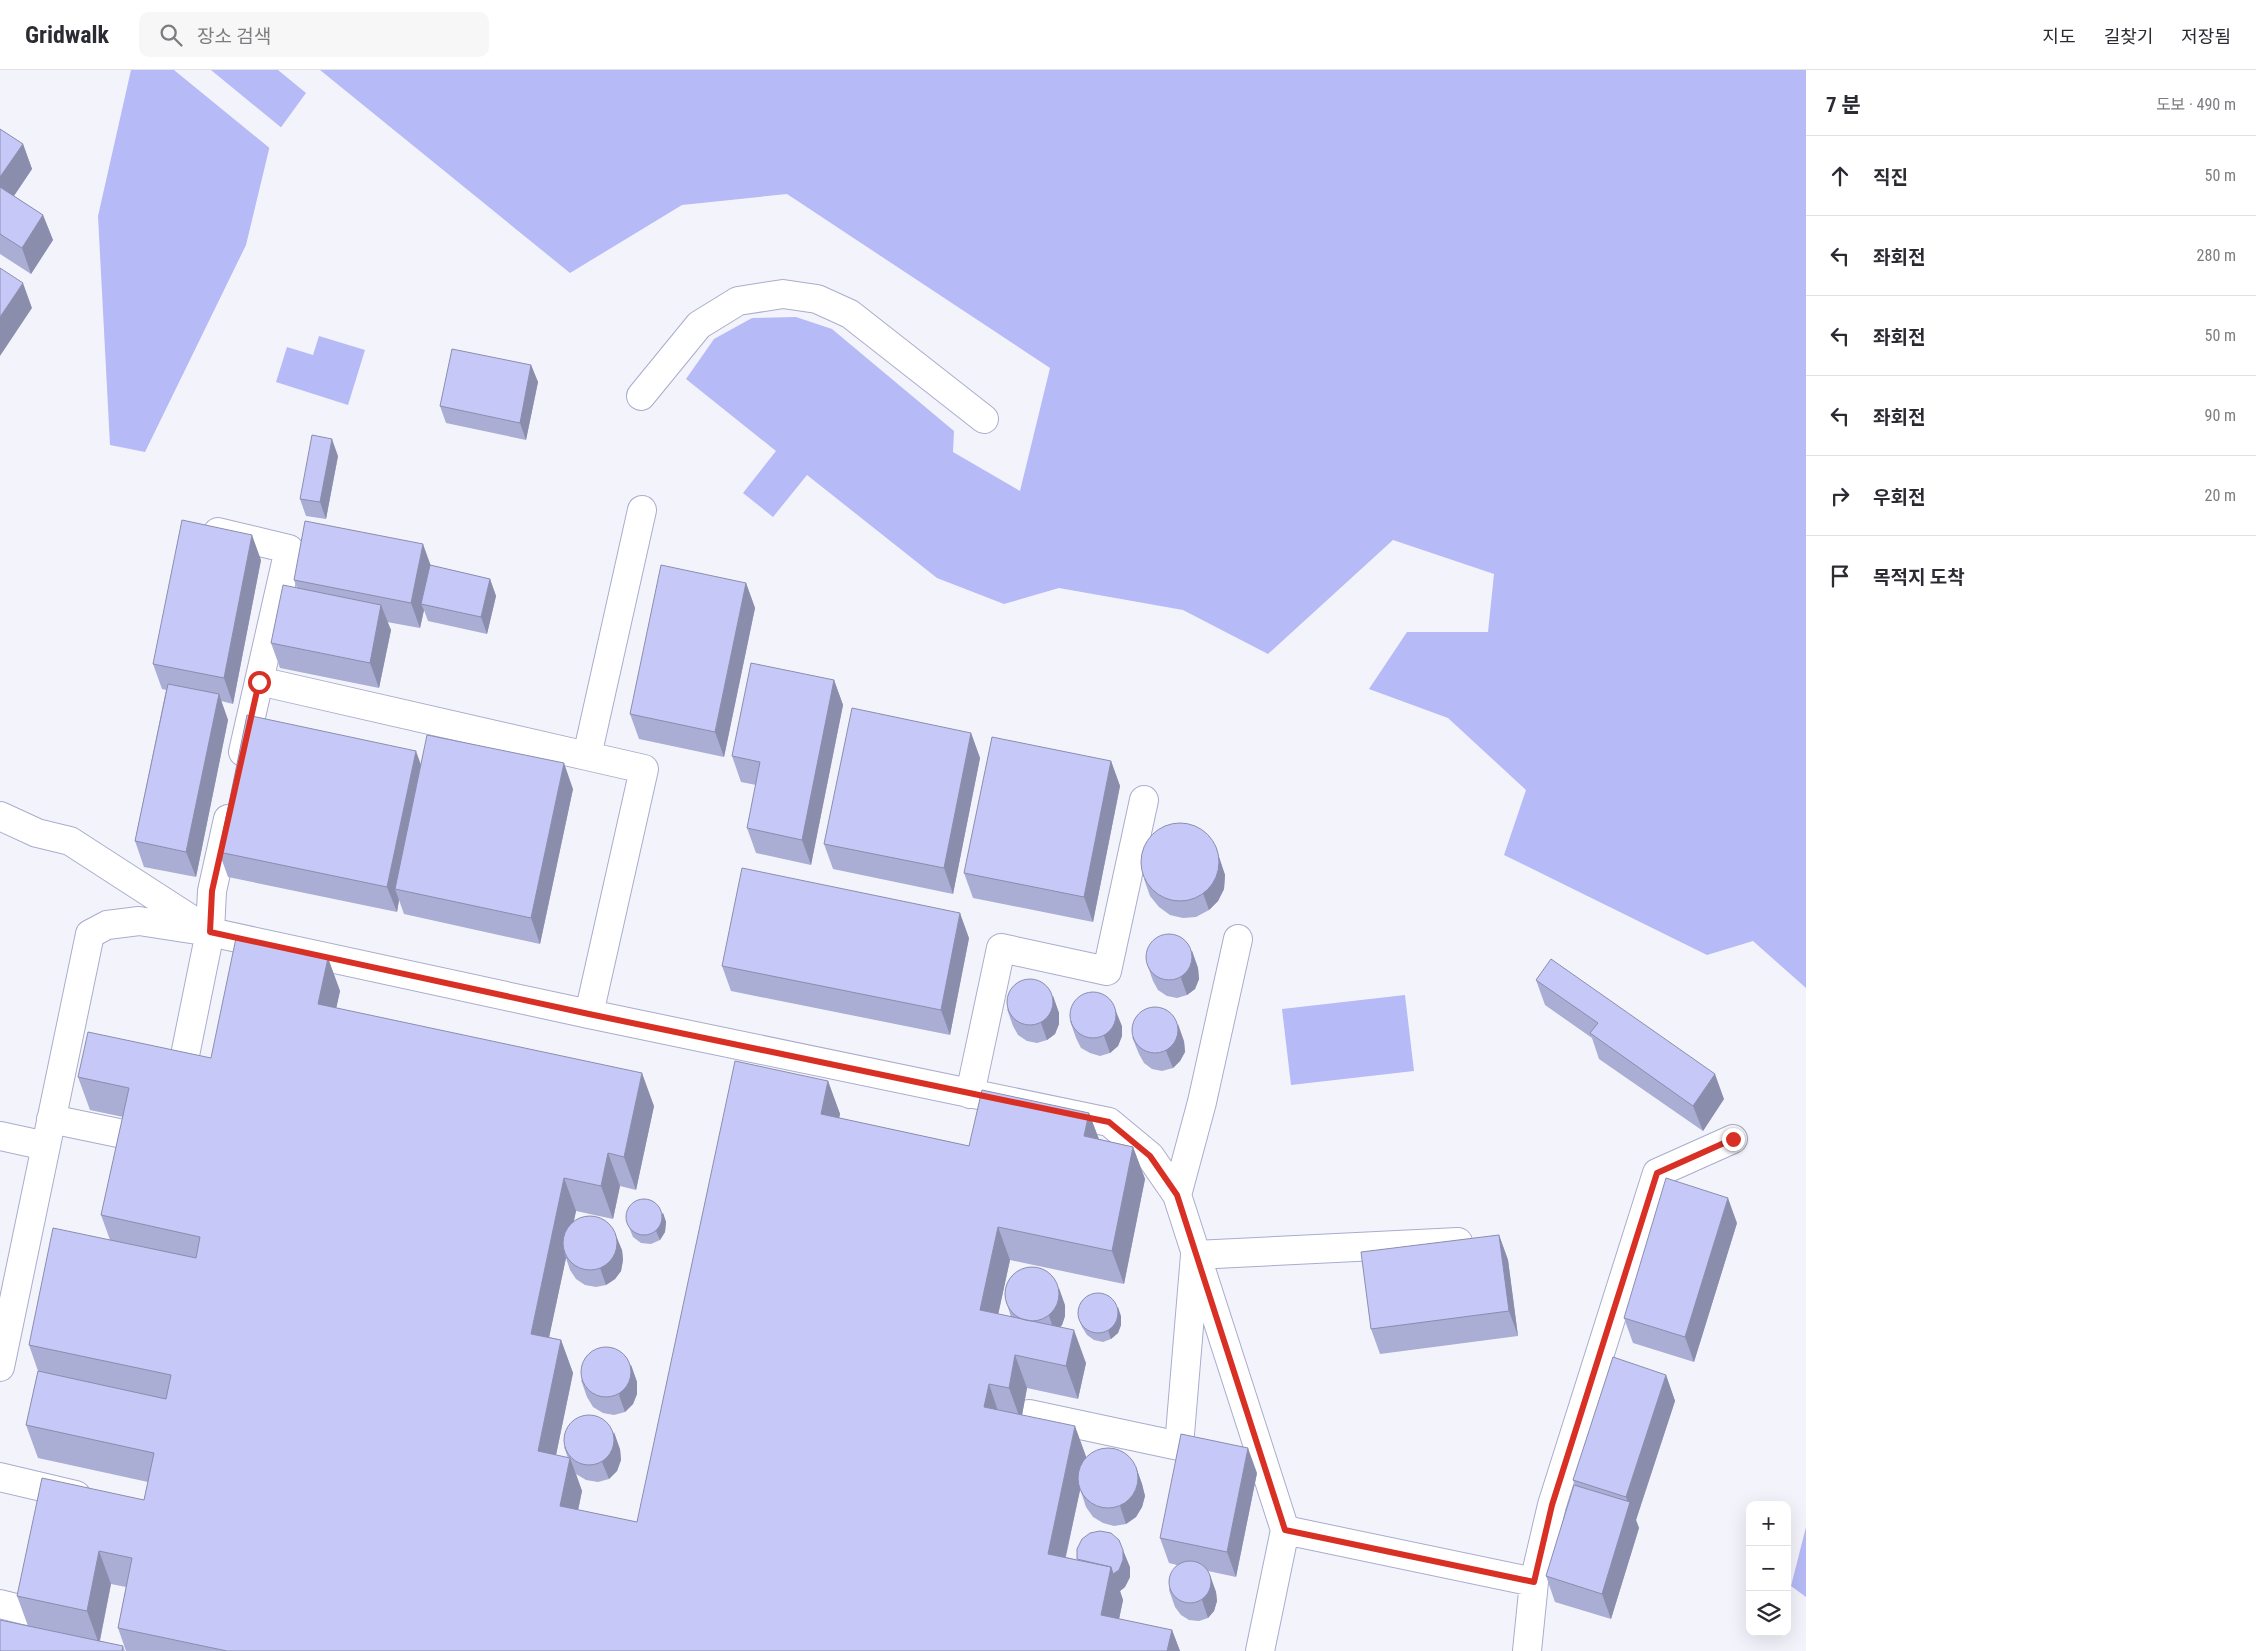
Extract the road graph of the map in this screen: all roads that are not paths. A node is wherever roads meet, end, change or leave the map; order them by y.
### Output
1 (641, 396) dead end
2 (984, 419) dead end
3 (642, 510) dead end
4 (209, 530) edge
5 (259, 682) junction
6 (587, 756) junction
7 (1144, 800) dead end
8 (0, 816) edge
9 (210, 932) junction
10 (1238, 939) dead end
11 (589, 1014) junction
12 (182, 1070) edge
13 (970, 1094) junction
14 (51, 1119) junction
15 (128, 1135) edge
16 (0, 1136) edge
17 (1733, 1139) dead end
18 (46, 1146) junction
19 (1177, 1195) junction
20 (1458, 1242) edge
21 (1195, 1256) junction
22 (0, 1367) edge
23 (1029, 1414) edge
24 (0, 1477) edge
25 (97, 1500) edge
26 (1285, 1530) junction
27 (1534, 1582) junction
28 (0, 1604) edge
29 (28, 1610) edge
30 (1260, 1651) edge
31 (1528, 1651) edge

1 - 2 lane
3 - 6 lane
4 - 5 lane
5 - 6 lane
5 - 9 lane
6 - 11 lane
7 - 13 lane
8 - 9 lane
9 - 11 lane
9 - 12 lane
9 - 14 lane
10 - 19 lane
11 - 13 lane
13 - 19 lane
14 - 15 lane
14 - 18 lane
16 - 18 lane
17 - 27 lane
18 - 22 lane
19 - 21 lane
20 - 21 lane
21 - 23 lane
21 - 26 lane
24 - 25 lane
26 - 27 lane
26 - 30 lane
27 - 31 lane
28 - 29 lane

